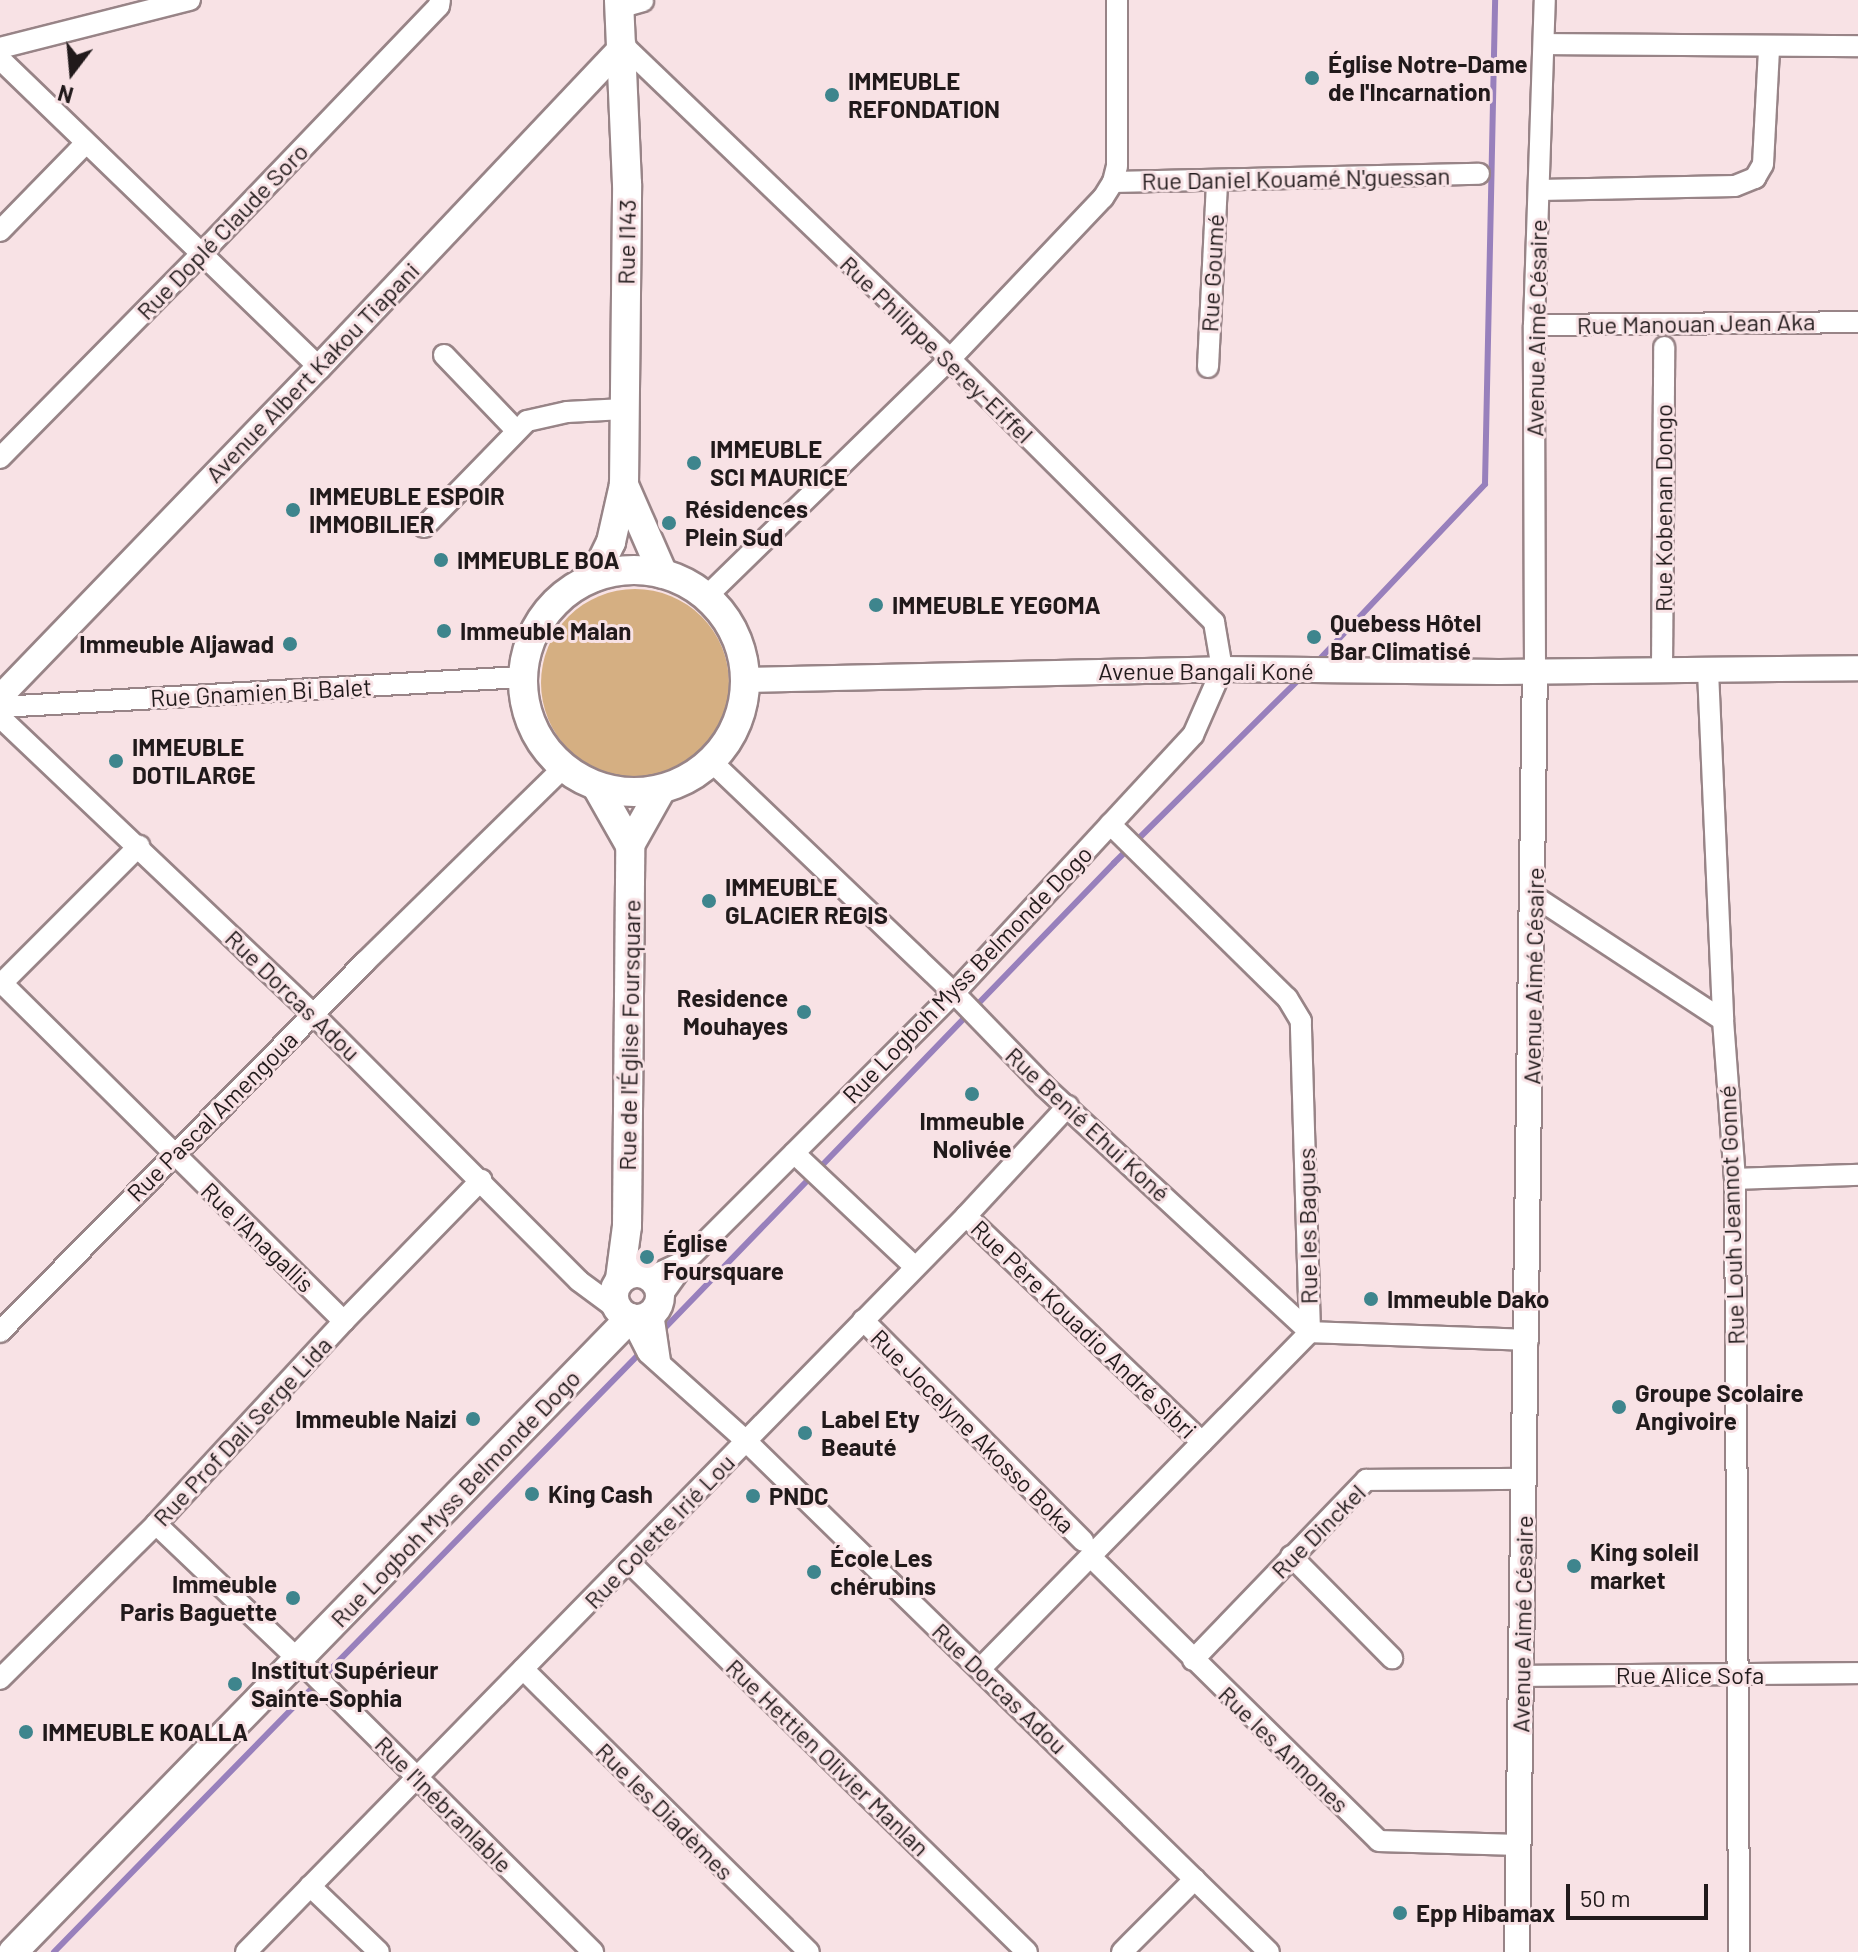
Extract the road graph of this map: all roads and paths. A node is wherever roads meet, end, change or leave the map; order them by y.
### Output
1 (190, 0) edge
2 (440, 0) edge
3 (1117, 0) edge
4 (1545, 0) edge
5 (627, 3) edge
6 (1544, 44) junction
7 (623, 45) junction
8 (1858, 46) edge
9 (0, 48) edge
10 (1769, 48) junction
11 (0, 59) edge
12 (86, 143) junction
13 (1479, 174) dead end
14 (1217, 180) junction
15 (1113, 182) junction
16 (1539, 190) junction
17 (0, 231) edge
18 (200, 255) junction
19 (1858, 322) edge
20 (1534, 325) junction
21 (1664, 347) dead end
22 (444, 355) dead end
23 (950, 359) junction
24 (319, 367) junction
25 (1208, 367) dead end
26 (624, 409) junction
27 (516, 430) junction
28 (0, 458) edge
29 (624, 485) junction
30 (424, 527) dead end
31 (663, 574) junction
32 (594, 577) junction
33 (707, 596) junction
34 (1858, 668) edge
35 (1222, 669) junction
36 (1662, 669) junction
37 (1535, 670) junction
38 (1708, 671) junction
39 (522, 677) junction
40 (746, 680) junction
41 (0, 697) edge
42 (0, 707) edge
43 (0, 717) edge
44 (712, 762) junction
45 (563, 768) junction
46 (597, 787) junction
47 (661, 790) junction
48 (1110, 824) junction
49 (630, 845) junction
50 (139, 846) junction
51 (1534, 896) junction
52 (1, 984) edge
53 (954, 993) junction
54 (314, 1015) junction
55 (1723, 1020) junction
56 (1068, 1106) junction
57 (794, 1153) junction
58 (174, 1154) junction
59 (1858, 1175) edge
60 (1735, 1179) junction
61 (481, 1180) junction
62 (966, 1216) junction
63 (915, 1267) junction
64 (642, 1314) junction
65 (863, 1320) junction
66 (344, 1321) junction
67 (0, 1332) edge
68 (1310, 1332) junction
69 (1528, 1340) junction
70 (746, 1441) junction
71 (1202, 1442) junction
72 (1524, 1479) junction
73 (156, 1524) junction
74 (1087, 1549) junction
75 (1291, 1556) junction
76 (629, 1562) junction
77 (1392, 1658) dead end
78 (298, 1659) junction
79 (1193, 1660) junction
80 (523, 1669) junction
81 (980, 1669) junction
82 (1858, 1673) edge
83 (1521, 1676) junction
84 (1737, 1676) junction
85 (0, 1679) edge
86 (417, 1776) junction
87 (1519, 1845) junction
88 (1195, 1879) junction
89 (310, 1886) junction
90 (13, 1952) edge
91 (246, 1952) edge
92 (379, 1952) edge
93 (593, 1952) edge
94 (809, 1952) edge
95 (1027, 1952) edge
96 (1122, 1952) edge
97 (1269, 1952) edge
98 (1517, 1952) edge
99 (1739, 1952) edge

1 - 9 street
2 - 18 street, Rue Doplé Claude Soro
3 - 15 street
4 - 6 street, Avenue Aimé Césaire
5 - 7 main road, Rue I143
6 - 10 street
6 - 16 street, Avenue Aimé Césaire
7 - 23 street, Rue Philippe Serey-Eiffel
7 - 24 street, Avenue Albert Kakou Tiapani
7 - 26 main road, Rue I143
8 - 10 street
10 - 16 street
11 - 12 street
12 - 17 street
12 - 18 street
13 - 14 street, Rue Daniel Kouamé N'guessan
14 - 15 street, Rue Daniel Kouamé N'guessan
14 - 25 street, Rue Goumé
15 - 23 street
16 - 20 street, Avenue Aimé Césaire
18 - 24 street
18 - 28 street, Rue Doplé Claude Soro
19 - 20 street, Rue Manouan Jean Aka
20 - 37 street, Avenue Aimé Césaire
21 - 36 street, Rue Kobenan Dongo
22 - 27 street
23 - 33 street
23 - 35 street, Rue Philippe Serey-Eiffel
24 - 41 street, Avenue Albert Kakou Tiapani
26 - 27 street
26 - 29 main road, Rue I143
27 - 30 street
29 - 31 main road, Rue I143
29 - 32 main road, Rue I143
31 - 32 main road
31 - 33 main road
32 - 39 main road
33 - 40 main road
34 - 38 street, Avenue Bangali Koné
35 - 37 street, Avenue Bangali Koné
35 - 40 street, Avenue Bangali Koné
35 - 48 street, Rue Logboh Myss Belmonde Dogo
36 - 37 street, Avenue Bangali Koné
36 - 38 street, Avenue Bangali Koné
37 - 51 street, Avenue Aimé Césaire
38 - 55 street, Rue Louh Jeannot Gonné
39 - 42 street, Rue Gnamien Bi Balet
39 - 45 main road
40 - 44 main road
43 - 50 street, Rue Dorcas Adou
44 - 47 main road
44 - 53 street, Rue Benié Ehui Koné
45 - 46 main road
45 - 54 street, Rue Pascal Amengoua
46 - 47 main road
46 - 49 main road
47 - 49 main road, Rue de l'Église Foursquare
48 - 53 street, Rue Logboh Myss Belmonde Dogo
48 - 68 street, Rue les Bagues
49 - 64 main road, Rue de l'Église Foursquare
50 - 52 street
50 - 54 street, Rue Dorcas Adou
51 - 55 street
51 - 69 street, Avenue Aimé Césaire
52 - 58 street, Rue l'Anagallis
53 - 56 street, Rue Benié Ehui Koné
53 - 57 street, Rue Logboh Myss Belmonde Dogo
54 - 58 street, Rue Pascal Amengoua
54 - 61 street, Rue Dorcas Adou
55 - 60 street, Rue Louh Jeannot Gonné
56 - 62 street, Rue Colette Irié Lou
56 - 68 street, Rue Benié Ehui Koné
57 - 63 street
57 - 64 street, Rue Logboh Myss Belmonde Dogo
58 - 66 street, Rue l'Anagallis
58 - 67 street, Rue Pascal Amengoua
59 - 60 street
60 - 84 street, Rue Louh Jeannot Gonné
61 - 64 street, Rue Dorcas Adou
61 - 66 street, Rue Prof Dali Serge Lida
62 - 63 street, Rue Colette Irié Lou
62 - 71 street, Rue Père Kouadio André Sibri
63 - 65 street, Rue Colette Irié Lou
64 - 70 street, Rue Dorcas Adou
64 - 78 main road, Rue Logboh Myss Belmonde Dogo
65 - 70 street, Rue Colette Irié Lou
65 - 74 street, Rue Jocelyne Akosso Boka
66 - 73 street, Rue Prof Dali Serge Lida
68 - 69 street
68 - 71 street, Rue les Bagues
69 - 72 street, Avenue Aimé Césaire
70 - 76 street, Rue Colette Irié Lou
70 - 81 street, Rue Dorcas Adou
71 - 74 street, Rue les Bagues
72 - 75 street, Rue Dinckel
72 - 83 street, Avenue Aimé Césaire
73 - 78 street, Rue l'Inébranlable
73 - 85 street, Rue Prof Dali Serge Lida
74 - 79 street, Rue les Annones
74 - 81 street, Rue les Bagues
75 - 77 street
75 - 79 street, Rue Dinckel
76 - 80 street, Rue Colette Irié Lou
76 - 95 street, Rue Hettien Olivier Manlan
78 - 86 street, Rue l'Inébranlable
78 - 90 main road, Rue Logboh Myss Belmonde Dogo
79 - 87 street, Rue les Annones
80 - 86 street, Rue Colette Irié Lou
80 - 94 street, Rue les Diadèmes
81 - 88 street, Rue Dorcas Adou
82 - 84 street, Rue Alice Sofa
83 - 84 street, Rue Alice Sofa
83 - 87 street, Avenue Aimé Césaire
84 - 99 street, Rue Louh Jeannot Gonné
86 - 89 street, Rue Colette Irié Lou
86 - 93 street, Rue l'Inébranlable
87 - 98 street, Avenue Aimé Césaire
88 - 96 street
88 - 97 street, Rue Dorcas Adou
89 - 91 street, Rue Colette Irié Lou
89 - 92 street

